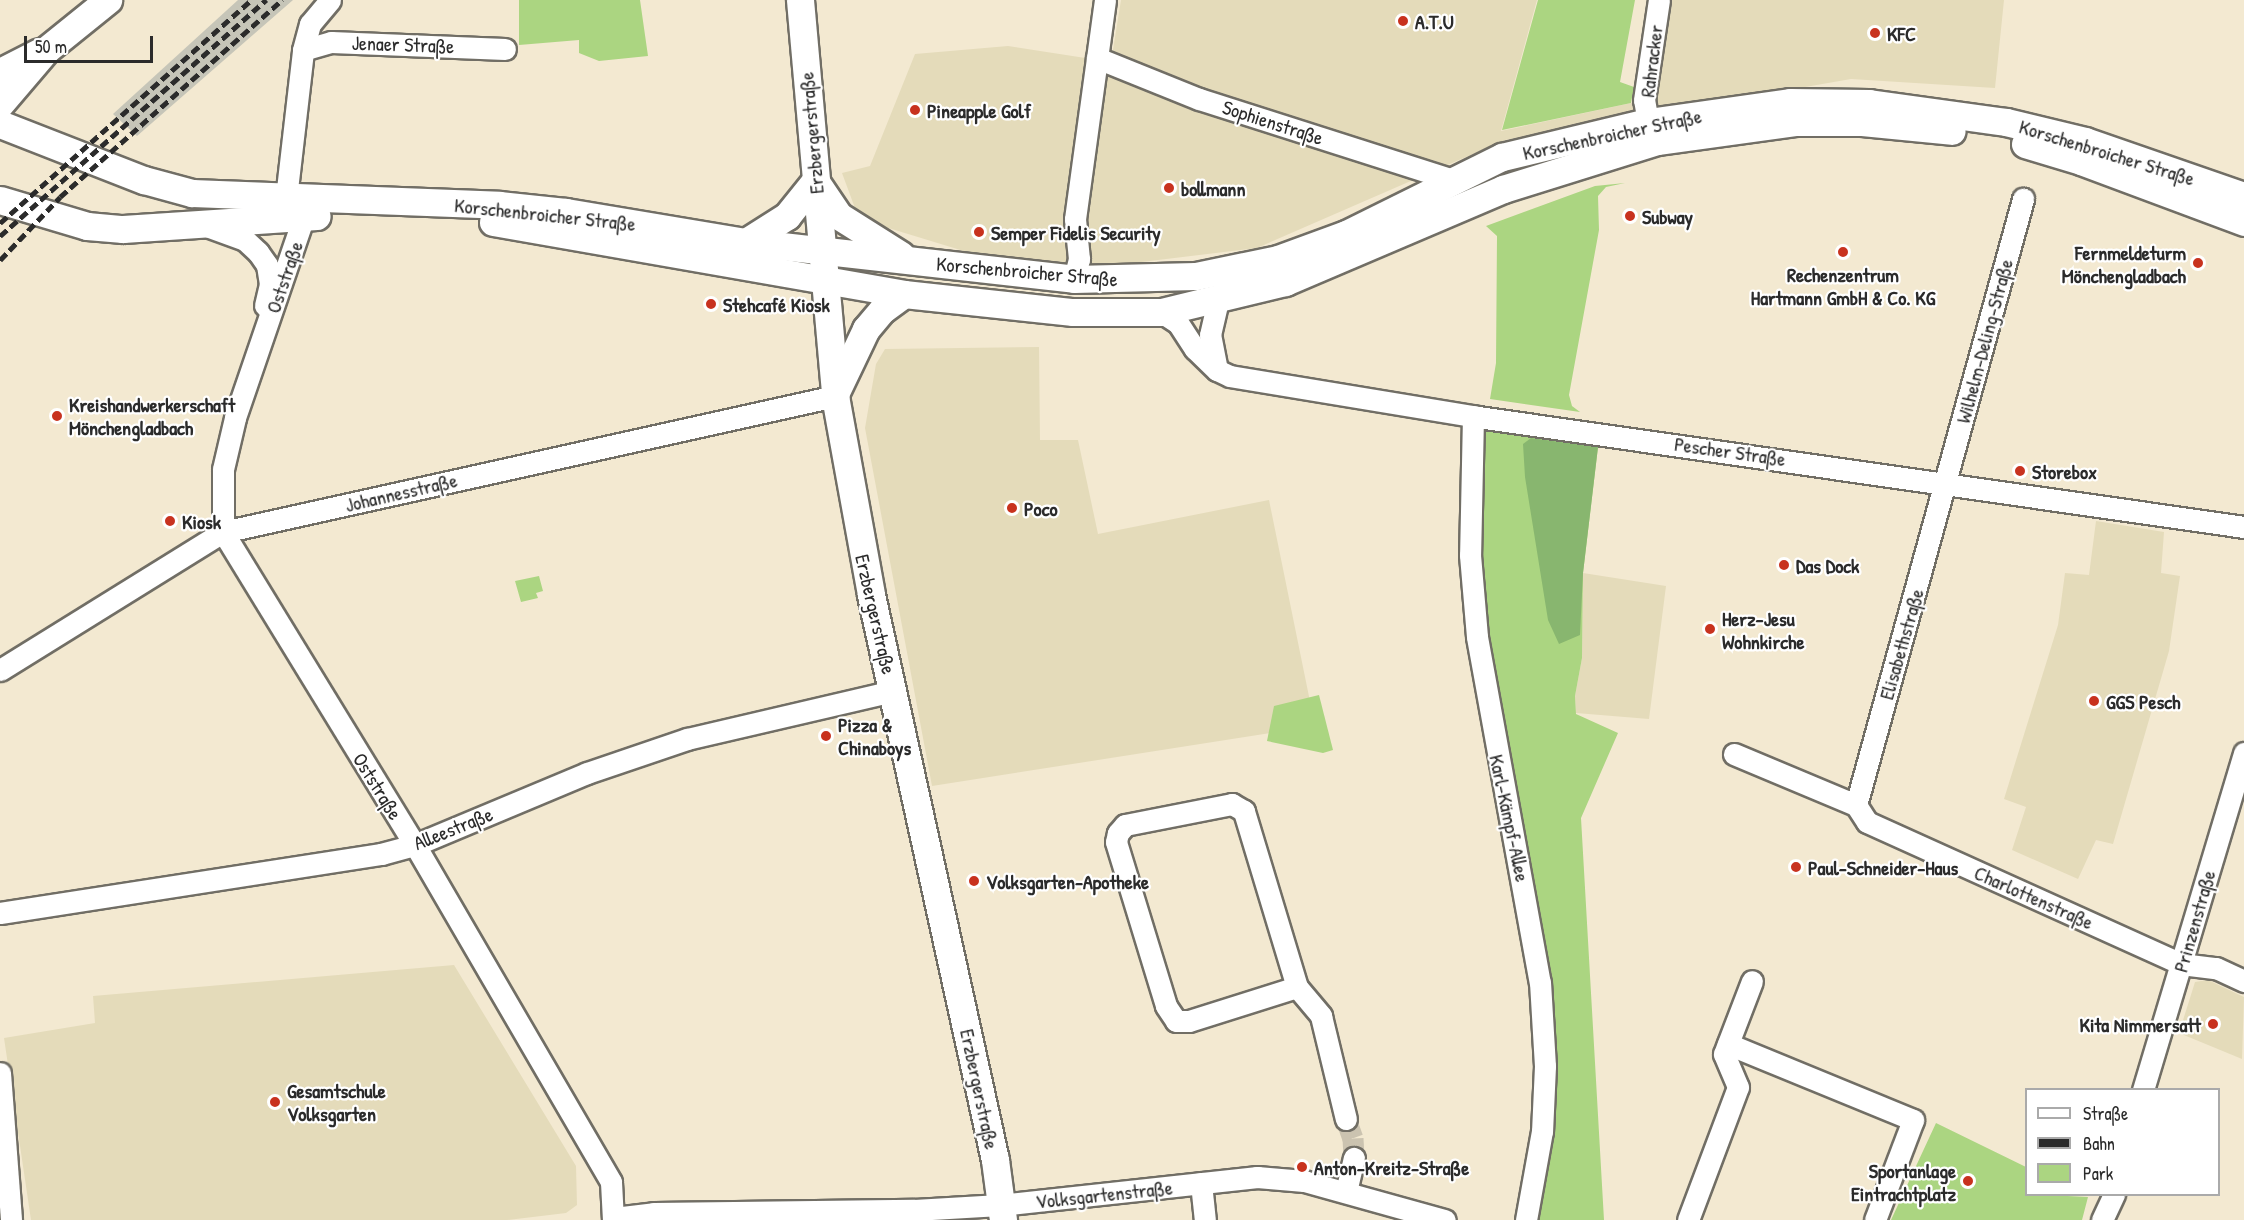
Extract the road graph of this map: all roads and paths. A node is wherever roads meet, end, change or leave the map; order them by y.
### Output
1 (108, 0) edge
2 (330, 0) edge
3 (800, 0) edge
4 (1105, 0) edge
5 (1659, 0) edge
6 (505, 49) dead end
7 (46, 50) junction
8 (303, 50) junction
9 (1096, 58) junction
10 (0, 72) edge
11 (0, 104) edge
12 (1648, 122) junction
13 (0, 124) edge
14 (30, 135) junction
15 (0, 139) edge
16 (2155, 164) junction
17 (1453, 180) junction
18 (815, 181) junction
19 (2244, 186) edge
20 (2244, 196) edge
21 (2023, 199) dead end
22 (0, 200) edge
23 (295, 207) junction
24 (2244, 222) edge
25 (197, 224) junction
26 (746, 242) junction
27 (819, 249) junction
28 (912, 261) junction
29 (1074, 279) junction
30 (823, 281) junction
31 (904, 294) junction
32 (1218, 301) junction
33 (1161, 312) junction
34 (261, 337) junction
35 (1217, 370) junction
36 (835, 396) junction
37 (1473, 416) junction
38 (1946, 483) junction
39 (2244, 527) edge
40 (223, 532) junction
41 (0, 670) edge
42 (894, 691) junction
43 (2244, 753) edge
44 (1734, 754) dead end
45 (1856, 806) junction
46 (415, 845) junction
47 (0, 913) edge
48 (2181, 964) junction
49 (1752, 981) dead end
50 (2244, 981) edge
51 (1297, 987) junction
52 (1728, 1044) junction
53 (0, 1073) edge
54 (2143, 1088) edge
55 (1346, 1119) tunnel mouth
56 (1354, 1158) tunnel mouth
57 (1201, 1183) junction
58 (1346, 1192) junction
59 (2113, 1196) edge
60 (1001, 1212) edge
61 (614, 1219) edge
62 (11, 1220) edge
63 (1205, 1220) edge
64 (1445, 1220) edge
65 (1526, 1220) edge
66 (1688, 1220) edge
67 (1875, 1220) edge
68 (2102, 1220) edge

1 - 7 main road
2 - 8 street
3 - 18 main road, Erzbergerstraße
4 - 9 street
5 - 12 street, Rahracker
6 - 8 street, Jenaer Straße
7 - 10 main road
7 - 11 main road
8 - 23 street
9 - 17 street, Sophienstraße
9 - 29 street
12 - 16 main road, Korschenbroicher Straße
12 - 17 main road, Korschenbroicher Straße
13 - 14 main road, Korschenbroicher Straße
14 - 15 main road
14 - 23 main road, Korschenbroicher Straße
16 - 19 street
16 - 20 main road, Korschenbroicher Straße
17 - 29 main road, Korschenbroicher Straße
18 - 26 main road
18 - 27 main road, Erzbergerstraße
18 - 28 main road
21 - 38 street, Wilhelm-Deling-Straße
22 - 25 main road, Korschenbroicher Straße
23 - 25 main road, Korschenbroicher Straße
23 - 26 main road, Korschenbroicher Straße
23 - 30 main road, Korschenbroicher Straße
23 - 34 street, Oststraße
24 - 32 main road, Korschenbroicher Straße
25 - 34 street, Oststraße
26 - 27 main road, Korschenbroicher Straße
27 - 28 main road, Korschenbroicher Straße
27 - 30 main road, Erzbergerstraße
28 - 29 main road, Korschenbroicher Straße
30 - 31 main road, Korschenbroicher Straße
30 - 36 main road, Erzbergerstraße
31 - 33 main road, Korschenbroicher Straße
31 - 36 main road
32 - 33 main road, Korschenbroicher Straße
32 - 35 street
33 - 35 street, Pescher Straße
34 - 40 street, Oststraße
35 - 37 street, Pescher Straße
36 - 40 street, Johannesstraße
36 - 42 main road, Erzbergerstraße
37 - 38 street, Pescher Straße
37 - 65 street, Karl-Kämpf-Allee
38 - 39 street, Pescher Straße
38 - 45 street, Elisabethstraße
40 - 41 street, Johannesstraße
40 - 46 street, Oststraße
42 - 46 street, Alleestraße
42 - 60 main road, Erzbergerstraße
43 - 48 street, Prinzenstraße
44 - 45 street, Charlottenstraße
45 - 48 street, Charlottenstraße
46 - 47 street, Alleestraße
46 - 61 street, Oststraße
48 - 50 street, Charlottenstraße
48 - 54 street, Prinzenstraße
49 - 52 street
51 - 51 street
51 - 55 street
52 - 66 street
52 - 67 street
53 - 62 street
56 - 58 street
57 - 58 street, Volksgartenstraße
57 - 60 street, Volksgartenstraße
57 - 63 street
58 - 64 street, Volksgartenstraße
59 - 68 street
60 - 61 street, Volksgartenstraße

